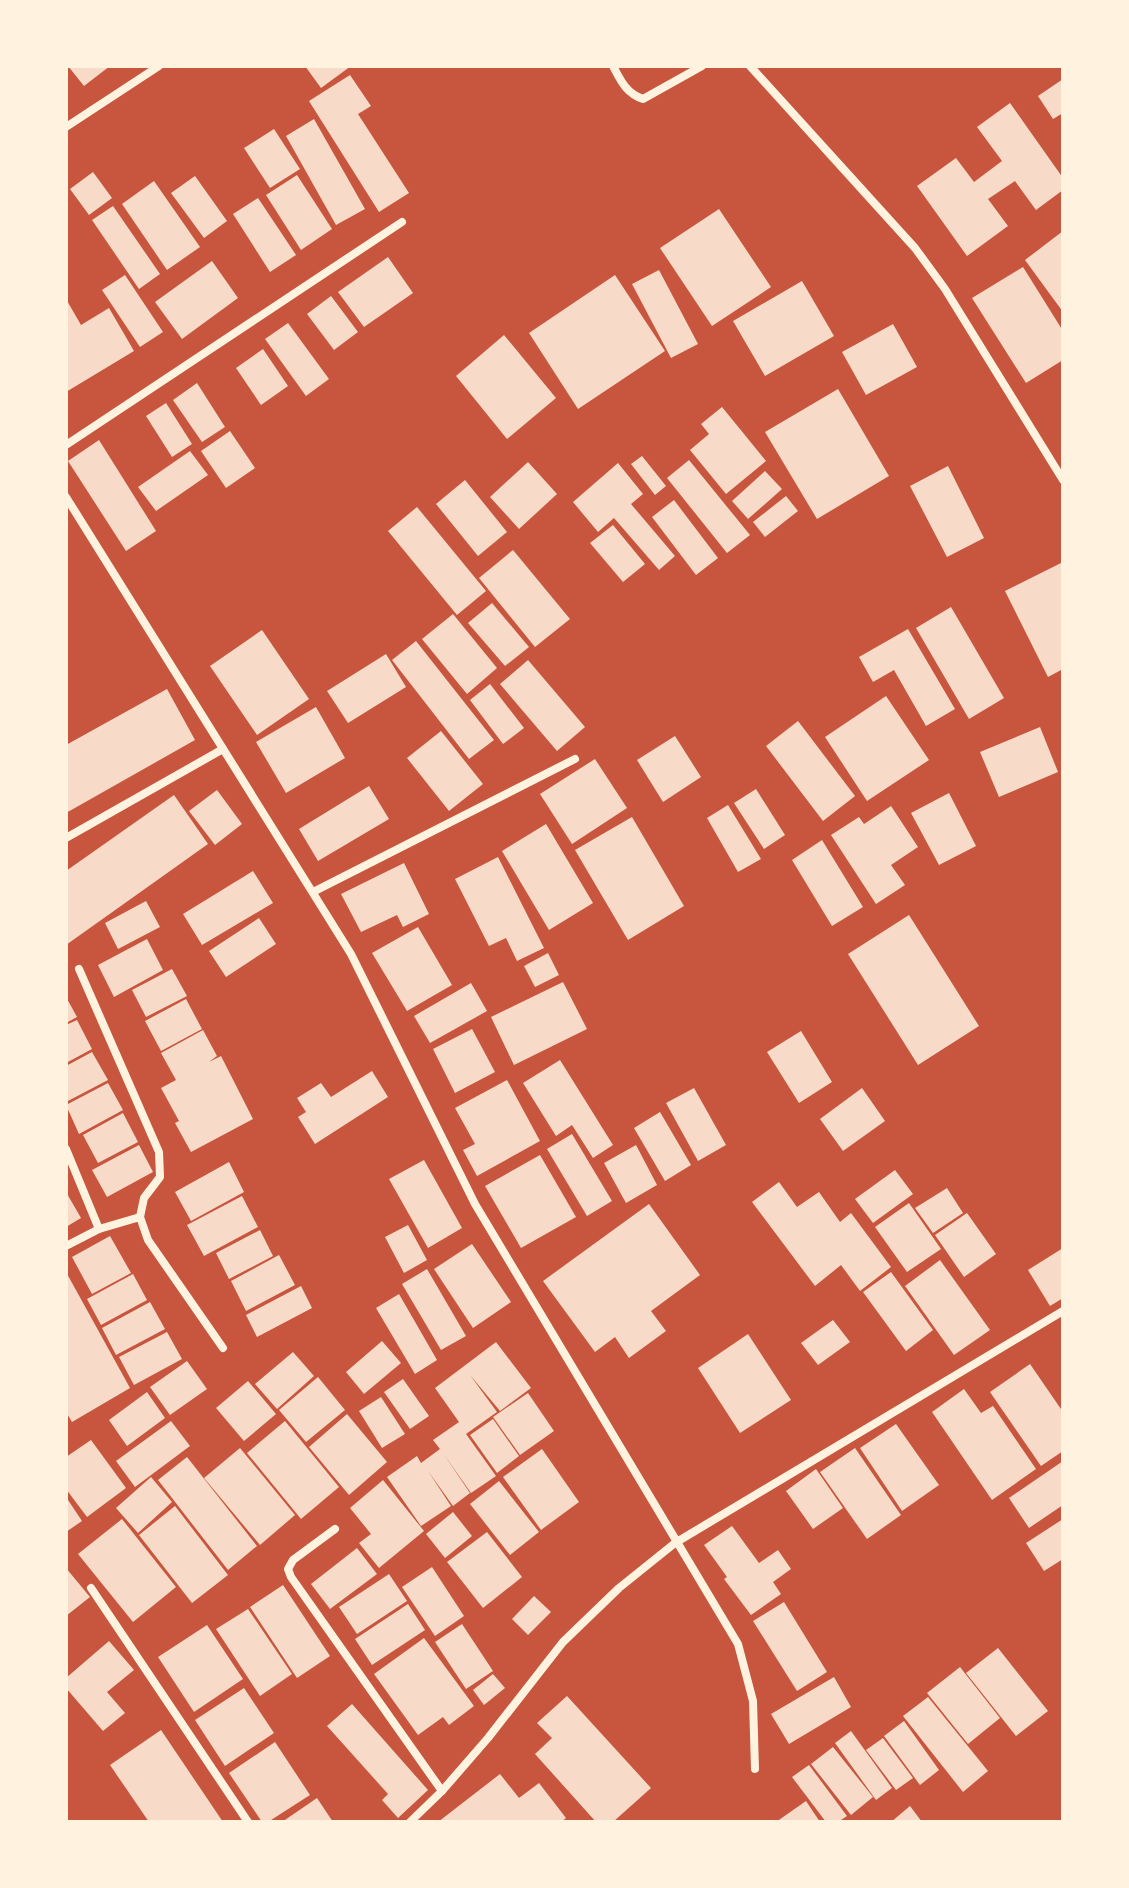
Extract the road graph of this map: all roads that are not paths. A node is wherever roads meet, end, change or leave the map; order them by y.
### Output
1 (159, 66) edge
2 (613, 66) edge
3 (702, 66) edge
4 (750, 66) edge
5 (66, 127) edge
6 (402, 222) dead end
7 (66, 445) edge
8 (1063, 480) edge
9 (66, 497) edge
10 (223, 749) junction
11 (575, 759) dead end
12 (66, 838) edge
13 (313, 892) junction
14 (79, 969) dead end
15 (66, 1149) edge
16 (140, 1217) junction
17 (99, 1229) junction
18 (66, 1246) edge
19 (1063, 1311) edge
20 (223, 1348) dead end
21 (335, 1529) dead end
22 (675, 1543) junction
23 (91, 1588) dead end
24 (755, 1769) dead end
25 (442, 1791) junction
26 (248, 1822) edge
27 (410, 1822) edge

1 - 5 street
2 - 3 street
4 - 8 street
6 - 7 street
9 - 10 street
10 - 12 street
10 - 13 street
11 - 13 street
13 - 22 street
14 - 16 street
15 - 17 street
16 - 17 street
16 - 20 street
17 - 18 street
19 - 22 street
21 - 25 street
22 - 24 street
22 - 25 street
23 - 26 street
25 - 27 street

